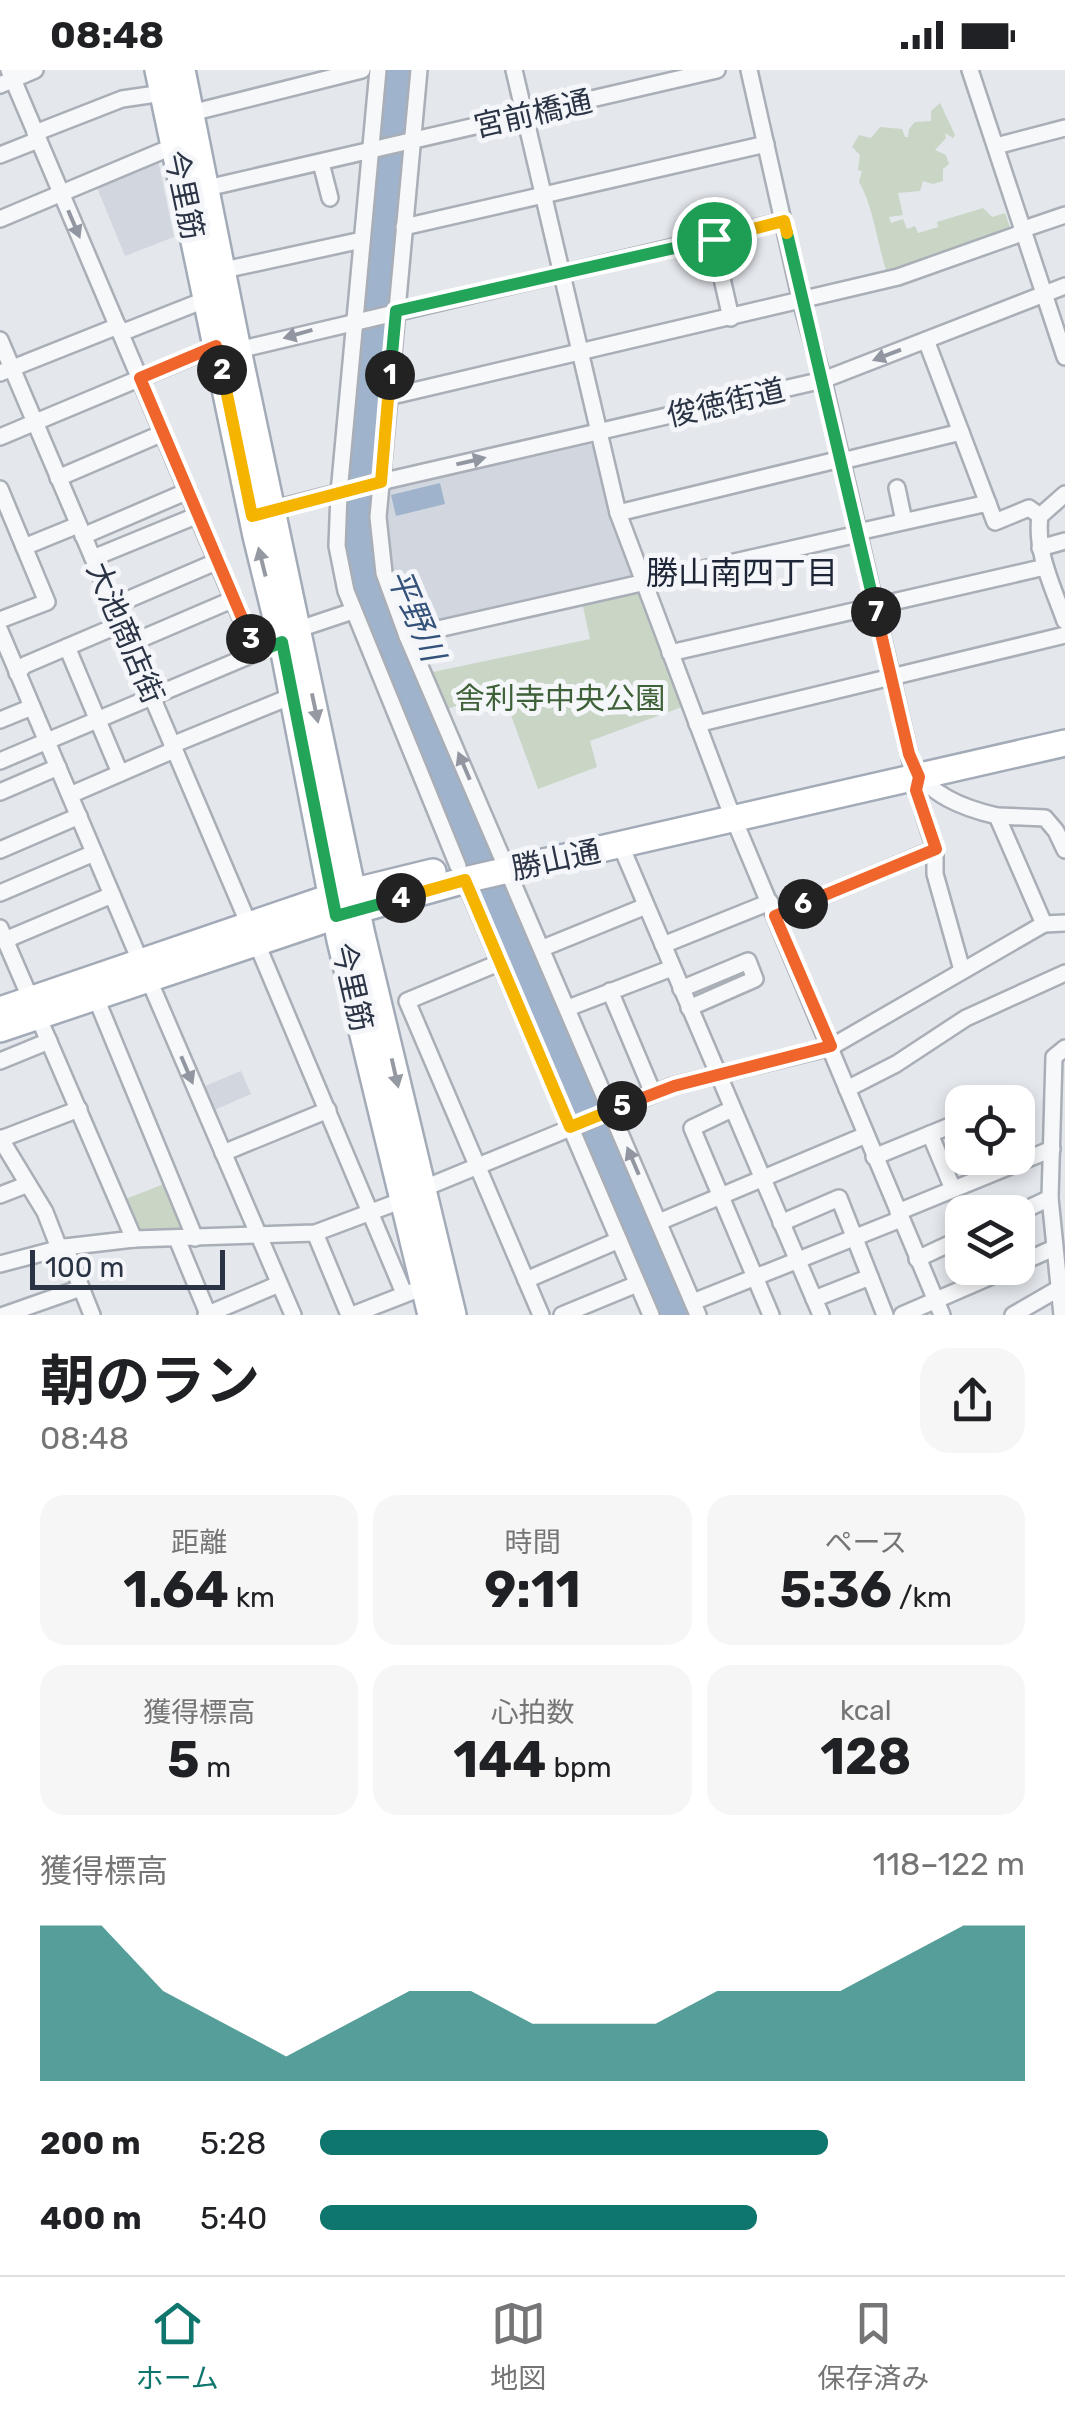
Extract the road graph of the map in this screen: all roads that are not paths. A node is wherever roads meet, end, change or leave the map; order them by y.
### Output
1 (35, 70) edge
2 (182, 70) edge
3 (362, 70) edge
4 (378, 70) edge
5 (419, 70) edge
6 (514, 70) edge
7 (717, 70) edge
8 (749, 70) edge
9 (970, 70) edge
10 (7, 78) edge
11 (160, 81) edge
12 (191, 113) junction
13 (525, 116) junction
14 (1065, 128) edge
15 (37, 136) junction
16 (410, 142) junction
17 (766, 144) junction
18 (174, 146) junction
19 (996, 146) junction
20 (372, 151) junction
21 (0, 156) edge
22 (321, 163) junction
23 (207, 188) junction
24 (60, 193) junction
25 (543, 196) junction
26 (330, 198) dead end
27 (1065, 215) edge
28 (0, 219) edge
29 (784, 221) junction
30 (404, 227) junction
31 (1022, 231) junction
32 (714, 239) junction
33 (362, 240) junction
34 (224, 270) junction
35 (561, 274) junction
36 (1065, 286) edge
37 (1043, 294) junction
38 (206, 300) junction
39 (800, 302) junction
40 (395, 312) junction
41 (732, 318) junction
42 (356, 321) junction
43 (119, 329) junction
44 (1061, 333) edge
45 (0, 340) edge
46 (926, 340) junction
47 (227, 348) junction
48 (580, 354) junction
49 (1065, 357) edge
50 (6, 370) edge
51 (140, 378) junction
52 (823, 380) junction
53 (388, 398) junction
54 (34, 422) junction
55 (598, 431) junction
56 (961, 432) junction
57 (164, 433) junction
58 (0, 437) edge
59 (842, 460) junction
60 (58, 478) junction
61 (378, 483) junction
62 (897, 488) dead end
63 (0, 490) edge
64 (188, 491) junction
65 (341, 492) junction
66 (1065, 494) edge
67 (988, 503) junction
68 (262, 513) junction
69 (618, 513) junction
70 (198, 516) junction
71 (1040, 516) junction
72 (904, 521) junction
73 (81, 530) junction
74 (858, 533) junction
75 (1065, 541) edge
76 (24, 547) junction
77 (1040, 548) junction
78 (93, 558) junction
79 (218, 561) junction
80 (1046, 567) junction
81 (646, 583) junction
82 (234, 599) junction
83 (874, 604) junction
84 (113, 606) junction
85 (353, 612) junction
86 (0, 620) edge
87 (1065, 621) edge
88 (121, 624) junction
89 (0, 631) edge
90 (290, 635) junction
91 (1065, 635) edge
92 (407, 636) junction
93 (129, 644) junction
94 (67, 647) junction
95 (256, 653) junction
96 (670, 654) junction
97 (17, 672) junction
98 (892, 678) junction
99 (151, 696) junction
100 (292, 696) junction
101 (32, 706) junction
102 (98, 719) junction
103 (0, 720) edge
104 (697, 724) junction
105 (1065, 726) edge
106 (47, 740) junction
107 (1065, 744) edge
108 (173, 747) junction
109 (0, 761) edge
110 (58, 767) junction
111 (915, 770) junction
112 (120, 773) junction
113 (0, 792) edge
114 (70, 795) junction
115 (732, 813) junction
116 (79, 816) junction
117 (997, 816) junction
118 (621, 846) junction
119 (936, 849) junction
120 (0, 850) edge
121 (1065, 850) edge
122 (94, 853) junction
123 (504, 863) junction
124 (464, 872) junction
125 (0, 893) edge
126 (112, 895) junction
127 (344, 904) junction
128 (646, 906) junction
129 (772, 909) junction
130 (1065, 923) edge
131 (1044, 924) junction
132 (3, 934) edge
133 (254, 935) junction
134 (663, 945) junction
135 (543, 948) junction
136 (500, 962) junction
137 (672, 968) junction
138 (962, 970) junction
139 (145, 972) junction
140 (1065, 973) edge
141 (681, 989) junction
142 (610, 991) junction
143 (96, 998) junction
144 (33, 1008) junction
145 (568, 1008) junction
146 (689, 1008) junction
147 (0, 1010) edge
148 (0, 1029) edge
149 (49, 1042) junction
150 (831, 1046) junction
151 (1065, 1048) edge
152 (0, 1061) edge
153 (717, 1075) junction
154 (847, 1088) junction
155 (654, 1093) junction
156 (80, 1109) junction
157 (732, 1109) junction
158 (328, 1110) junction
159 (610, 1111) junction
160 (572, 1126) junction
161 (945, 1127) edge
162 (930, 1134) junction
163 (866, 1135) junction
164 (0, 1139) edge
165 (1052, 1149) junction
166 (224, 1154) junction
167 (1035, 1154) edge
168 (874, 1157) junction
169 (477, 1167) junction
170 (978, 1175) edge
171 (762, 1180) junction
172 (26, 1185) junction
173 (953, 1190) junction
174 (413, 1194) junction
175 (0, 1195) edge
176 (720, 1197) junction
177 (1050, 1198) junction
178 (1035, 1205) edge
179 (372, 1211) junction
180 (899, 1215) junction
181 (659, 1222) junction
182 (781, 1223) junction
183 (315, 1233) junction
184 (258, 1235) junction
185 (854, 1236) junction
186 (195, 1238) junction
187 (134, 1239) junction
188 (177, 1239) junction
189 (619, 1240) junction
190 (945, 1246) edge
191 (62, 1248) junction
192 (1054, 1248) junction
193 (1035, 1256) edge
194 (917, 1258) junction
195 (798, 1259) junction
196 (0, 1264) edge
197 (870, 1277) junction
198 (755, 1278) junction
199 (526, 1280) junction
200 (279, 1284) junction
201 (638, 1284) junction
202 (979, 1285) edge
203 (1062, 1285) edge
204 (81, 1288) junction
205 (420, 1299) edge
206 (818, 1307) edge
207 (695, 1308) edge
208 (938, 1308) edge
209 (207, 1314) edge
210 (4, 1315) edge
211 (92, 1315) edge
212 (292, 1315) edge
213 (351, 1315) edge
214 (453, 1315) edge
215 (541, 1315) edge
216 (562, 1315) edge
217 (650, 1315) edge
218 (771, 1315) edge
219 (885, 1315) edge
220 (902, 1315) edge
221 (1013, 1315) edge
222 (1062, 1315) edge

1 - 10 street
2 - 12 main road, 今里筋
3 - 12 street
4 - 20 street
5 - 16 street
6 - 13 street
7 - 13 street, 宮前橋通
8 - 17 street
9 - 19 street
10 - 15 street
11 - 15 street
11 - 18 main road, 今里筋
12 - 23 main road, 今里筋
13 - 16 street, 宮前橋通
13 - 25 street
14 - 19 street
15 - 21 street
15 - 24 street
16 - 20 street, 宮前橋通
16 - 30 street
17 - 25 street
17 - 29 street
18 - 24 street
18 - 38 main road, 今里筋
19 - 31 street
20 - 22 street
20 - 33 street
22 - 23 street
22 - 26 street
23 - 34 main road, 今里筋
24 - 28 street
24 -> 43 street
25 - 30 street
25 - 35 street
27 - 31 street
29 - 32 street
29 - 39 street
30 - 40 street
31 - 37 street
31 - 39 street
32 - 35 street
32 - 41 street
33 - 34 street
33 - 42 street
34 - 47 main road, 今里筋
35 - 40 street
35 - 48 street
36 - 37 street, 俊徳街道
37 - 44 street
37 - 46 street, 俊徳街道
38 - 43 street
38 - 47 main road, 今里筋
39 - 41 street
39 - 52 street
40 - 42 street
40 - 53 street
41 - 48 street
42 -> 47 street
42 - 65 street
43 - 50 street
43 - 51 street
44 - 49 street
45 - 50 street, 大池商店街
46 -> 52 street, 俊徳街道
46 - 56 street
47 - 51 street
47 - 68 main road, 今里筋
48 - 53 street
48 - 55 street
50 - 54 street, 大池商店街
51 - 54 street
51 - 57 street
52 - 55 street, 俊徳街道
52 - 59 street
53 - 61 street
54 - 58 street
54 - 60 street, 大池商店街
61 -> 55 street, 俊徳街道
55 - 69 street
56 - 59 street
56 - 67 street
57 - 60 street
57 - 64 street
59 - 69 street
59 - 74 street
60 - 73 street, 大池商店街
61 - 65 street, 俊徳街道
61 - 92 street
62 - 72 street
63 - 76 street
64 - 70 street
64 - 73 street
65 - 68 street, 俊徳街道
65 - 85 street
66 - 71 street
67 - 71 street
67 - 72 street
68 - 90 main road, 今里筋
69 - 81 street
70 - 78 street
70 - 79 street
71 - 77 street
72 - 74 street
73 - 76 street
73 - 78 street, 大池商店街
74 - 81 street
74 - 83 street
75 - 77 street
76 - 86 street
77 - 80 street
78 - 84 street, 大池商店街
79 - 82 street
79 - 84 street
80 - 83 street
80 - 87 street
81 - 92 street
81 - 96 street
82 - 93 street
82 - 95 street
83 - 96 street
83 - 98 street
84 - 88 street, 大池商店街
85 - 90 street
85 - 124 street
88 - 93 street, 大池商店街
88 - 94 street
89 - 97 street
90 - 95 street
90 - 100 main road, 今里筋
90 -> 127 main road, 今里筋
91 - 98 street
123 -> 92 street
93 - 99 street, 大池商店街
94 - 97 street
94 - 102 street
95 - 99 street
96 - 104 street
97 - 101 street
98 - 104 street
98 - 111 street
99 - 102 street
99 - 108 street, 大池商店街
100 - 108 street
100 - 127 main road, 今里筋
101 - 103 street
101 - 106 street
102 - 106 street
102 - 112 street
104 - 115 street
105 - 111 main road, 勝山通
106 - 109 street
106 - 110 street
107 - 111 main road, 勝山通
108 - 112 street
108 - 133 street, 大池商店街
110 - 113 street
110 - 114 street
111 - 115 main road, 勝山通
111 - 117 street
111 - 119 street
112 - 114 street
114 - 116 street
115 - 118 main road, 勝山通
115 - 123 main road, 勝山通
115 - 129 street
116 - 120 street
116 - 122 street
117 - 121 street
117 - 131 street
118 - 123 main road, 勝山通
118 - 128 street
119 - 129 street
119 - 138 street
122 - 125 street
122 - 126 street
123 - 124 main road, 勝山通
123 - 135 street
124 - 127 main road, 勝山通
124 - 136 street
126 - 132 street
126 - 139 street
127 - 133 main road, 勝山通
127 - 174 main road, 今里筋
128 - 134 street
128 - 135 street
129 - 134 street
129 - 150 street
130 - 131 street
131 - 138 street
132 - 144 street
133 - 139 main road, 勝山通
133 - 158 street, 大池商店街
134 - 137 street
135 - 145 street
136 - 160 street
136 - 169 street
137 - 141 street
137 - 142 street
138 - 150 street
139 - 143 main road, 勝山通
139 - 144 main road, 勝山通
139 -> 166 street
140 - 154 street
141 - 146 street
141 - 146 street
142 - 145 street
142 - 155 street
143 - 144 main road, 勝山通
143 - 186 street
144 - 147 main road, 勝山通
144 - 148 main road, 勝山通
144 - 149 street
145 - 159 street
146 - 153 street
149 - 152 street
149 - 156 street
150 - 153 street
150 - 154 street
151 - 165 street
153 - 155 street
153 - 157 street
154 - 163 street
155 - 159 street
156 - 164 street
156 - 187 street
157 - 171 street
157 - 176 street
158 - 166 street
158 - 179 street, 大池商店街
159 - 160 street
181 -> 159 street
160 - 169 street
160 - 189 street
161 - 162 street
162 - 168 street
162 - 173 street
163 - 168 street
163 - 171 street
164 - 172 street
165 - 167 street
165 - 177 street
166 - 184 street
168 - 180 street
169 - 174 street
169 - 199 street
170 - 173 street
171 - 176 street
171 - 182 street
172 - 175 street
172 - 191 street
173 - 180 street
174 - 179 street
174 - 205 main road, 今里筋
174 - 214 main road, 今里筋
176 - 181 street
176 - 198 street
177 - 178 street
177 - 192 street
179 - 183 street
179 - 205 street, 大池商店街
180 - 185 street
180 - 194 street
181 - 207 street
182 - 185 street
182 - 195 street
183 - 184 street
183 - 213 street
184 - 186 street
184 - 200 street
185 - 195 street
185 - 197 street
186 - 188 street
187 - 188 street
187 - 191 street
188 - 209 street
189 - 199 street
189 - 201 street
190 - 194 street
191 - 196 street
191 - 204 street
192 - 193 street
192 - 203 street
194 - 208 street
195 - 198 street
195 - 206 street
197 - 206 street
197 - 219 street
198 - 207 street
198 - 218 street
199 - 215 street
200 - 209 street
200 - 212 street
201 - 216 street
201 - 217 street
202 - 208 street
203 - 221 street
203 - 222 street
204 - 210 street
204 - 211 street
205 - 213 street
208 - 220 street

